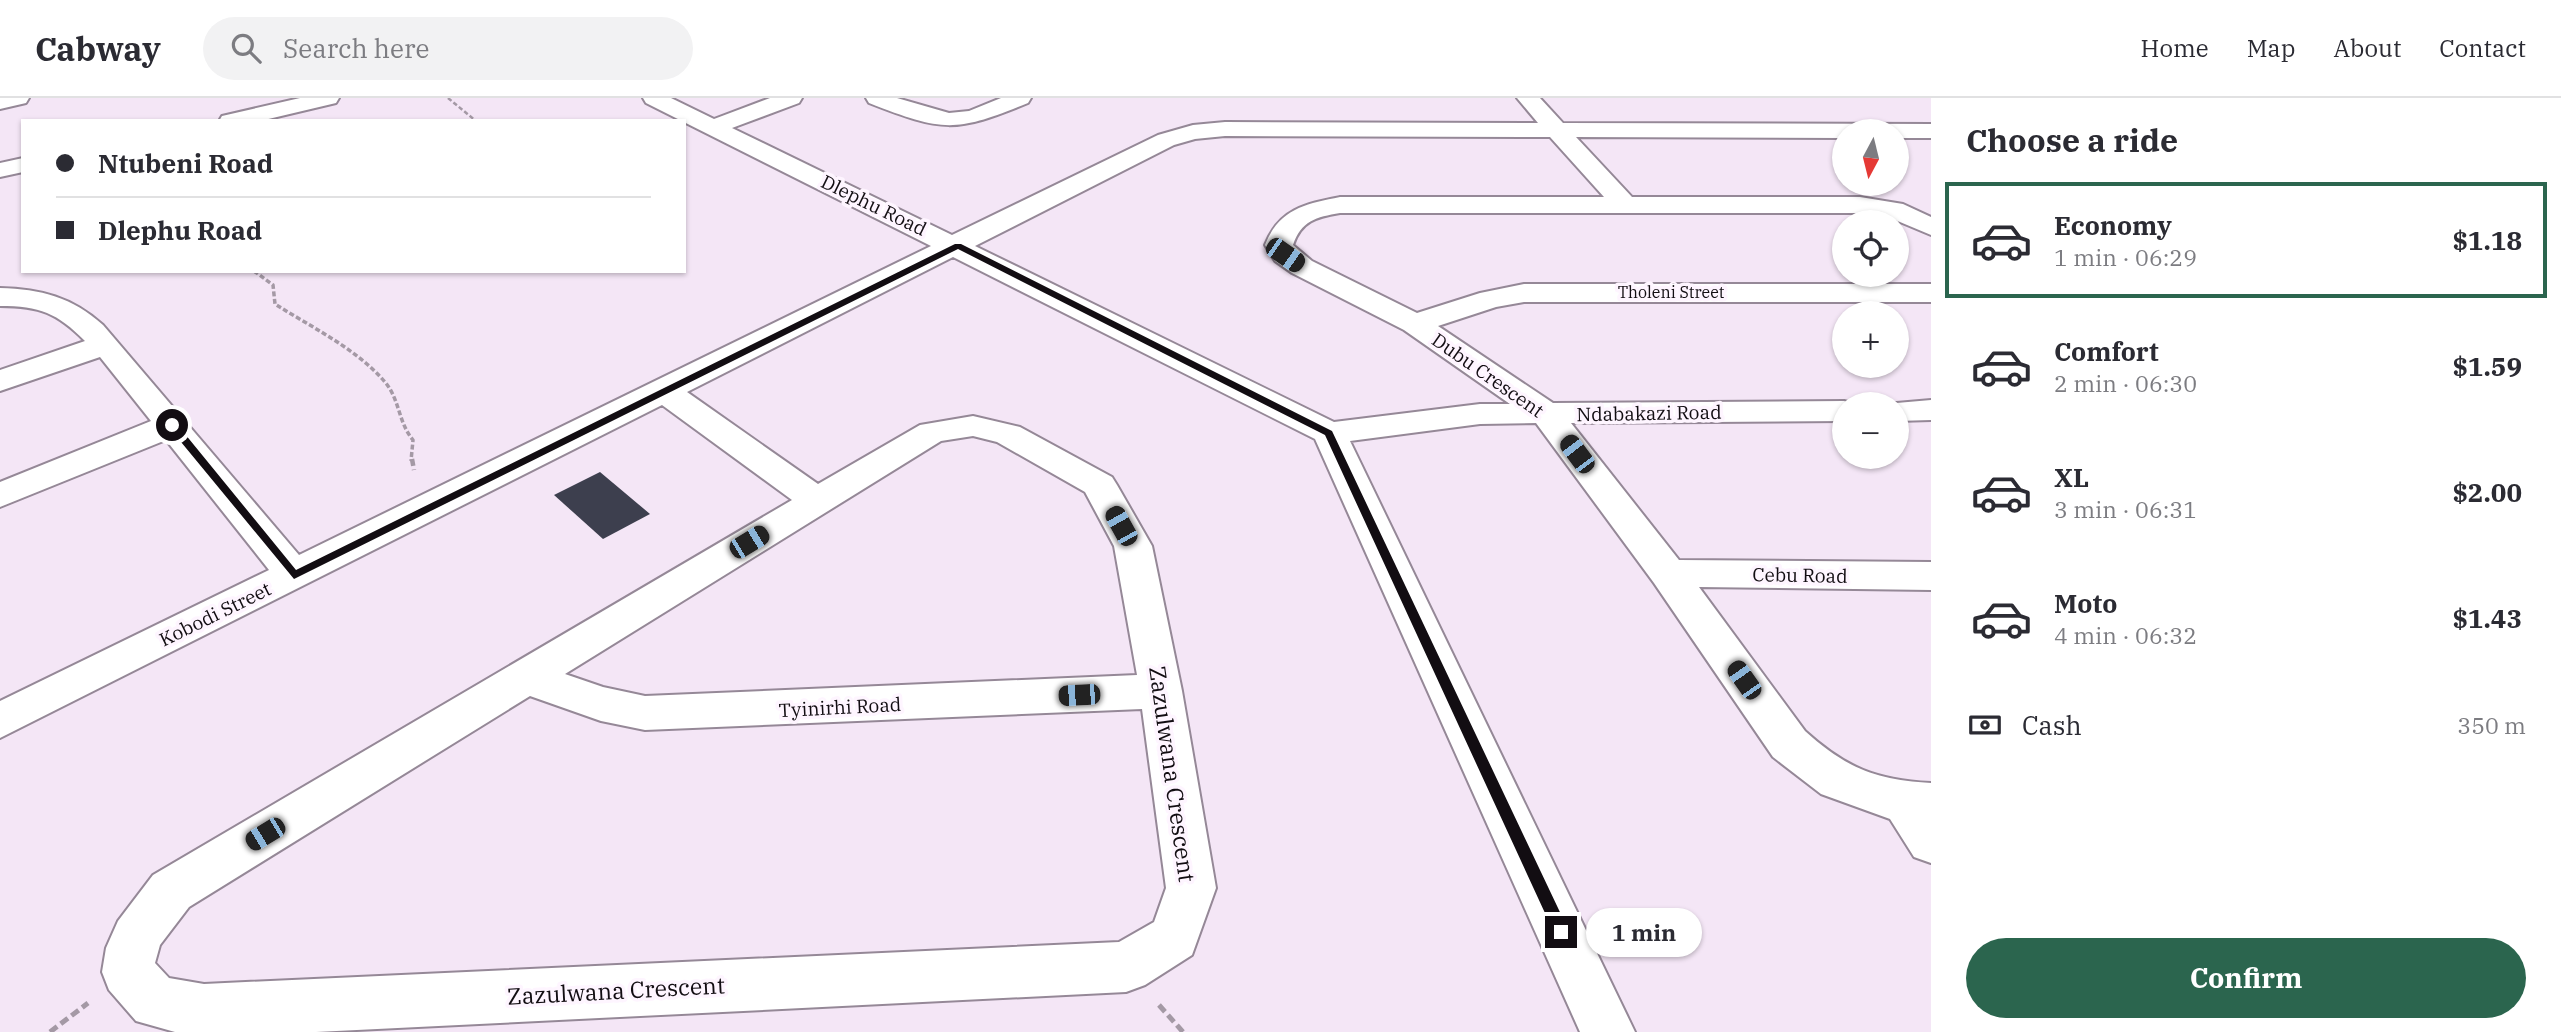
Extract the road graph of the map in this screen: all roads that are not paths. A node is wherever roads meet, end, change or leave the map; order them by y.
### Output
1 (18, 98) edge
2 (328, 98) edge
3 (654, 98) edge
4 (792, 98) edge
5 (877, 98) edge
6 (1020, 98) edge
7 (1528, 98) edge
8 (0, 102) edge
9 (239, 119) edge
10 (713, 127) junction
11 (1560, 130) junction
12 (1931, 131) edge
13 (21, 165) edge
14 (0, 170) edge
15 (1623, 203) junction
16 (1931, 227) edge
17 (958, 246) junction
18 (1931, 293) edge
19 (0, 297) edge
20 (1416, 324) junction
21 (106, 344) junction
22 (0, 381) edge
23 (664, 391) junction
24 (1931, 410) edge
25 (1832, 411) edge
26 (1909, 411) edge
27 (1546, 414) junction
28 (172, 425) junction
29 (1329, 433) junction
30 (0, 495) edge
31 (817, 501) junction
32 (1668, 573) junction
33 (294, 575) junction
34 (1931, 576) edge
35 (524, 677) junction
36 (1161, 691) junction
37 (0, 721) edge
38 (1918, 803) edge
39 (1931, 842) edge
40 (1608, 1032) edge

1 - 8 street
2 - 9 street
3 - 10 street, Dlephu Road
4 - 10 street
5 - 6 street
7 - 11 street
10 - 17 street, Dlephu Road
11 - 12 street, Kobodi Street
11 - 15 street
11 - 17 street, Kobodi Street
13 - 14 street
15 - 16 street, Dubu Crescent
15 - 20 street, Dubu Crescent
17 - 23 street, Kobodi Street
17 - 29 street, Dlephu Road
18 - 20 street, Tholeni Street
19 - 21 street
20 - 27 street, Dubu Crescent
21 - 22 street
21 - 28 street
23 - 31 street
23 - 33 street, Kobodi Street
24 - 26 street
25 - 27 street, Ndabakazi Road
27 - 29 street, Ndabakazi Road
27 - 32 street, Dubu Crescent
28 - 30 street
28 - 33 street
29 - 40 street
31 - 35 street, Zazulwana Crescent
31 - 36 street, Zazulwana Crescent
32 - 34 street, Cebu Road
32 - 38 street, Dubu Crescent
33 - 37 street, Kobodi Street
35 - 36 street, Tyinirhi Road
35 - 36 street, Zazulwana Crescent
38 - 39 street, Dubu Crescent

